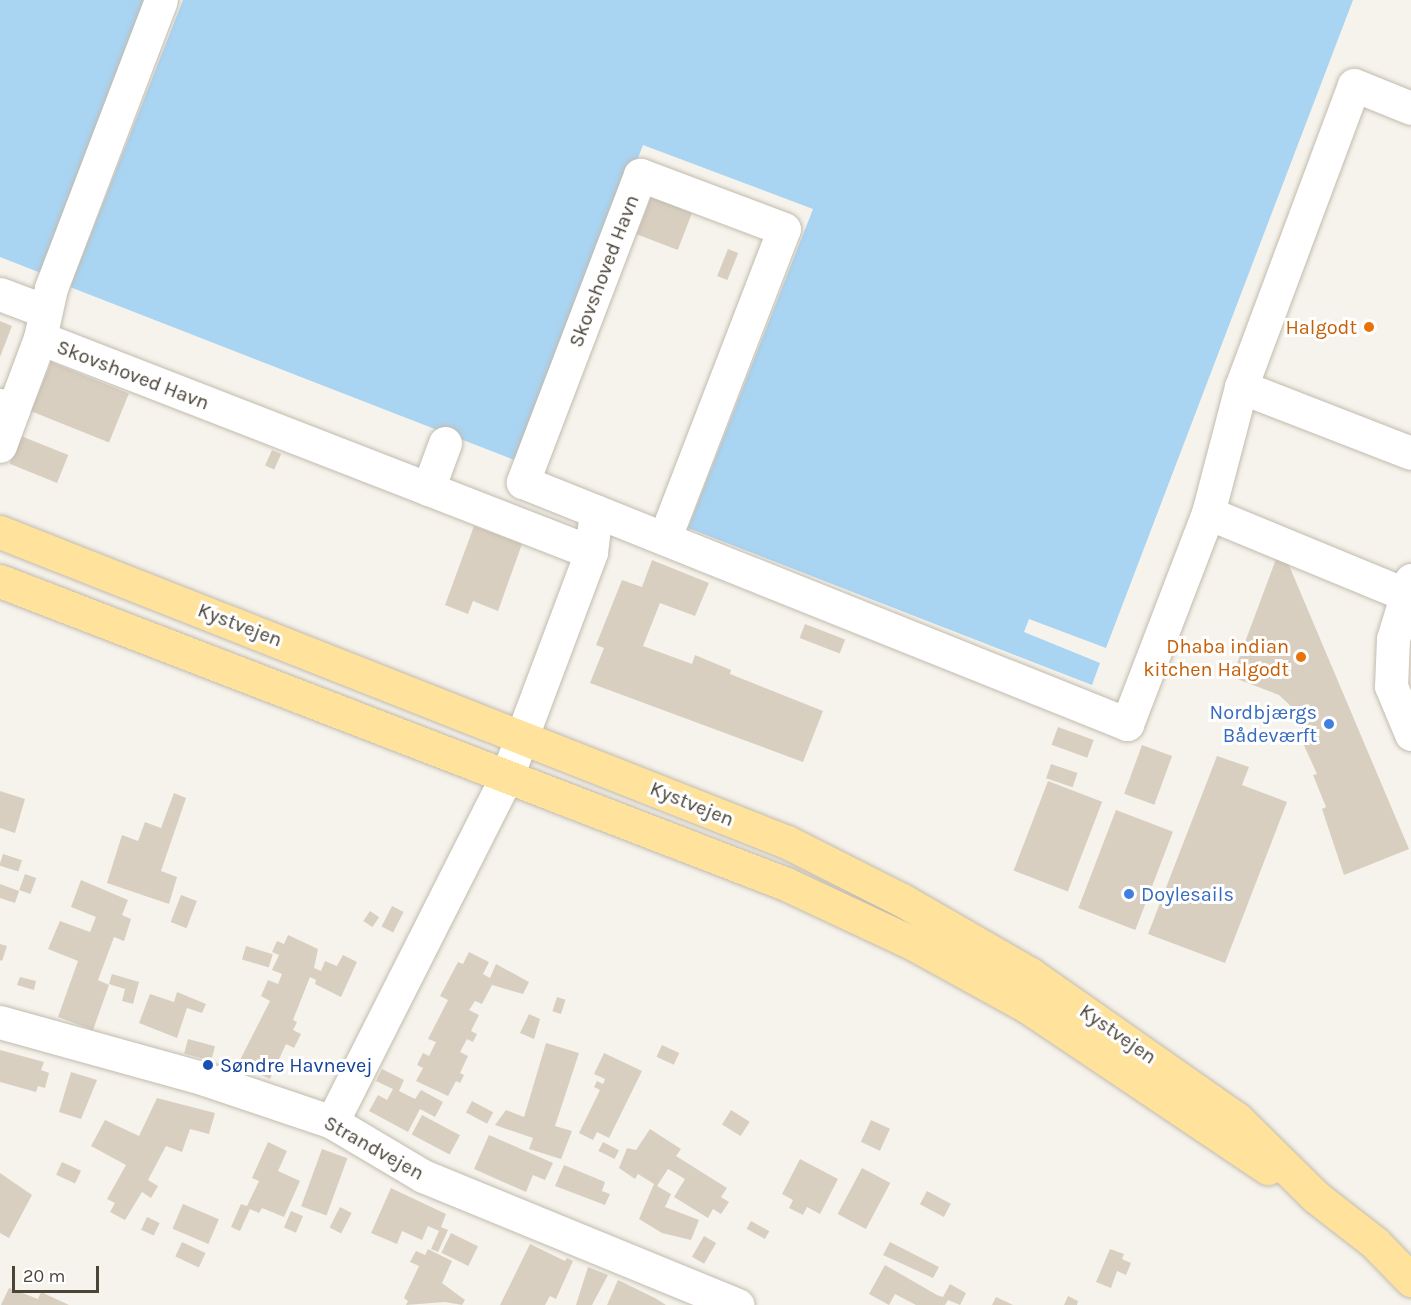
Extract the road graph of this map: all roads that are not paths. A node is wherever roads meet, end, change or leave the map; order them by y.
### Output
1 (161, 0) edge
2 (1411, 108) edge
3 (0, 294) edge
4 (42, 325) junction
5 (1241, 387) junction
6 (7, 408) edge
7 (445, 443) dead end
8 (0, 446) edge
9 (1411, 453) edge
10 (428, 489) junction
11 (596, 511) junction
12 (1208, 513) junction
13 (0, 532) edge
14 (665, 537) junction
15 (591, 552) junction
16 (0, 581) edge
17 (1408, 587) edge
18 (1411, 734) edge
19 (521, 736) junction
20 (507, 776) junction
21 (0, 1022) edge
22 (332, 1122) junction
23 (1316, 1197) junction
24 (1411, 1280) edge
25 (738, 1305) edge

1 - 4 street, Skovshoved Havn
2 - 5 street
3 - 4 street, Skovshoved Havn
4 - 6 street, Skovshoved Havn
4 - 10 street, Skovshoved Havn
5 - 9 street
5 - 12 street
6 - 8 street, Skovshoved Havn
7 - 10 street
10 - 15 street, Skovshoved Havn
11 - 14 street
11 - 14 street, Skovshoved Havn
11 - 15 street
12 - 14 street
12 - 17 street
13 - 19 main road, Kystvejen
15 - 19 street
16 - 20 main road, Kystvejen
17 - 18 street
19 - 20 street
19 - 23 main road, Kystvejen
20 - 22 street
20 - 23 main road, Kystvejen
21 - 22 street, Strandvejen
22 - 25 street, Strandvejen
23 - 24 main road, Kystvejen

